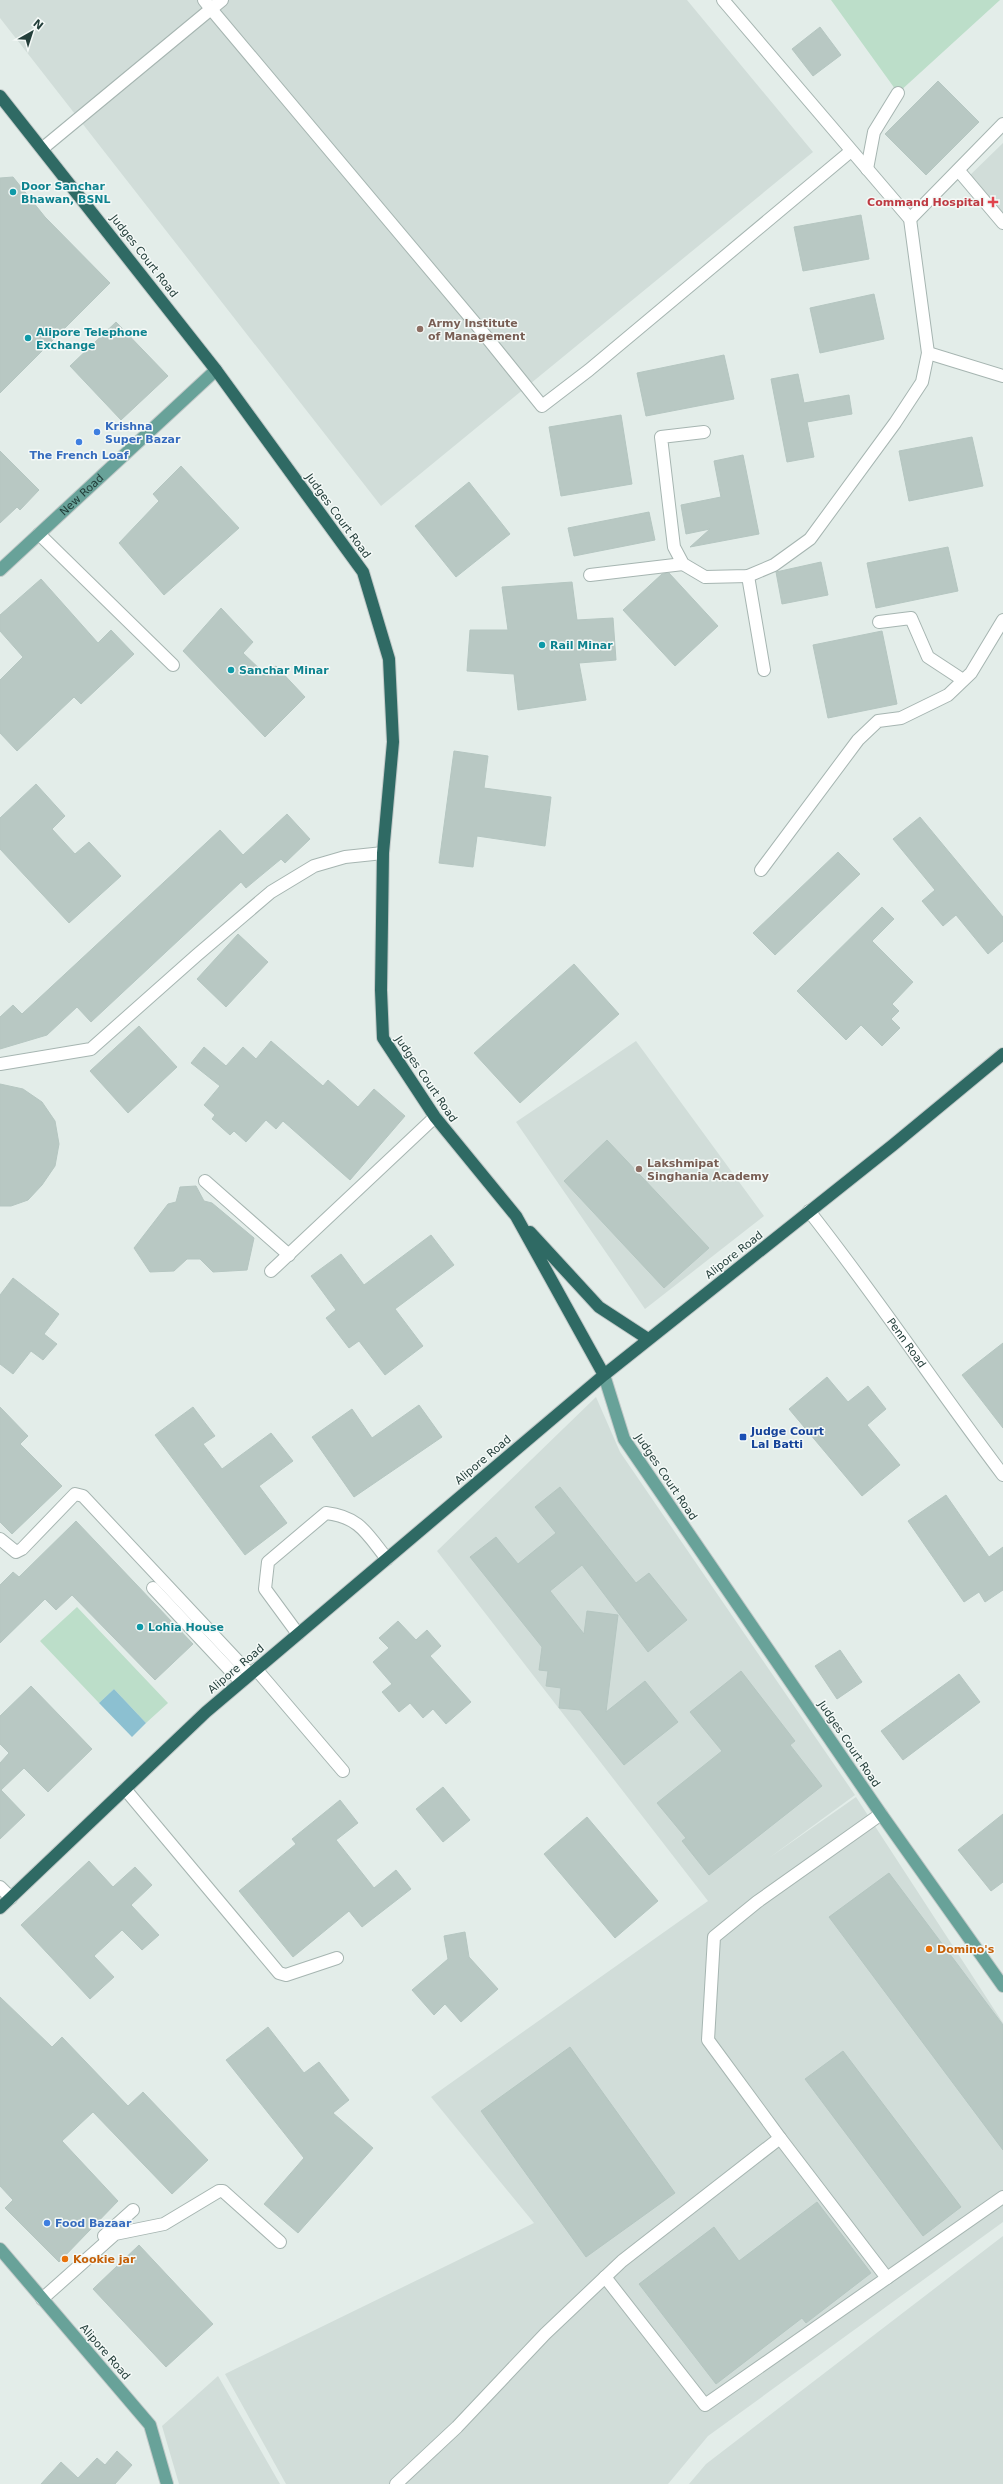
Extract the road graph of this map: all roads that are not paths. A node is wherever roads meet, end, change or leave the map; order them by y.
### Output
1 (222, 0) edge
2 (723, 0) edge
3 (207, 4) edge
4 (898, 93) dead end
5 (0, 96) edge
6 (1003, 124) edge
7 (43, 148) junction
8 (851, 151) junction
9 (867, 169) junction
10 (959, 171) junction
11 (910, 219) junction
12 (1003, 223) edge
13 (928, 353) junction
14 (216, 370) junction
15 (1003, 376) edge
16 (704, 432) dead end
17 (39, 534) junction
18 (683, 564) junction
19 (0, 570) edge
20 (590, 575) dead end
21 (748, 576) junction
22 (879, 622) dead end
23 (1002, 626) edge
24 (173, 665) dead end
25 (764, 670) dead end
26 (963, 680) junction
27 (383, 854) junction
28 (761, 870) dead end
29 (1003, 1054) edge
30 (0, 1064) edge
31 (435, 1117) junction
32 (205, 1181) dead end
33 (809, 1211) junction
34 (516, 1216) junction
35 (289, 1255) junction
36 (271, 1271) dead end
37 (648, 1339) junction
38 (604, 1375) junction
39 (1003, 1475) edge
40 (0, 1539) edge
41 (387, 1559) junction
42 (152, 1588) dead end
43 (298, 1634) junction
44 (249, 1675) junction
45 (343, 1771) dead end
46 (125, 1789) junction
47 (881, 1814) junction
48 (0, 1887) edge
49 (11, 1898) junction
50 (0, 1908) edge
51 (337, 1958) dead end
52 (1003, 1986) edge
53 (780, 2138) junction
54 (1003, 2196) edge
55 (133, 2210) dead end
56 (280, 2242) dead end
57 (0, 2249) edge
58 (605, 2277) junction
59 (887, 2278) junction
60 (40, 2296) junction
61 (167, 2484) edge
62 (396, 2484) edge

1 - 3 street
2 - 8 street
3 - 7 street
3 - 8 street
4 - 9 street
5 - 7 highway, Judges Court Road
6 - 10 street
7 - 14 highway, Judges Court Road
8 - 9 street
9 - 11 street
10 - 11 street
10 - 12 street
11 - 13 street
13 - 15 street
13 - 21 street
14 - 17 main road, New Road
14 - 27 highway, Judges Court Road
16 - 18 street
17 - 19 main road, New Road
17 - 24 street
18 - 20 street
18 - 21 street
21 - 25 street
22 - 26 street
23 - 26 street
26 - 28 street
27 - 30 street
27 - 31 highway, Judges Court Road
29 - 33 highway, Alipore Road
31 - 34 highway, Judges Court Road
31 - 35 street
32 - 35 street
33 - 37 highway, Alipore Road
33 - 39 street, Penn Road
34 - 37 highway
34 - 38 highway, Judges Court Road
35 - 36 street
37 - 38 highway, Alipore Road
38 - 41 highway, Alipore Road
38 - 47 main road, Judges Court Road
40 - 44 street
41 - 43 highway, Alipore Road
41 - 43 street
42 - 44 street
43 - 44 highway, Alipore Road
44 - 45 street
44 - 46 highway, Alipore Road
46 - 49 highway, Alipore Road
46 - 51 street
47 - 52 main road, Judges Court Road
47 - 53 street
48 - 49 street
49 - 50 highway, Alipore Road
53 - 58 street
53 - 59 street
54 - 59 street
55 - 60 street
56 - 60 street
57 - 60 main road, Alipore Road
58 - 59 street
58 - 62 street
60 - 61 main road, Alipore Road

